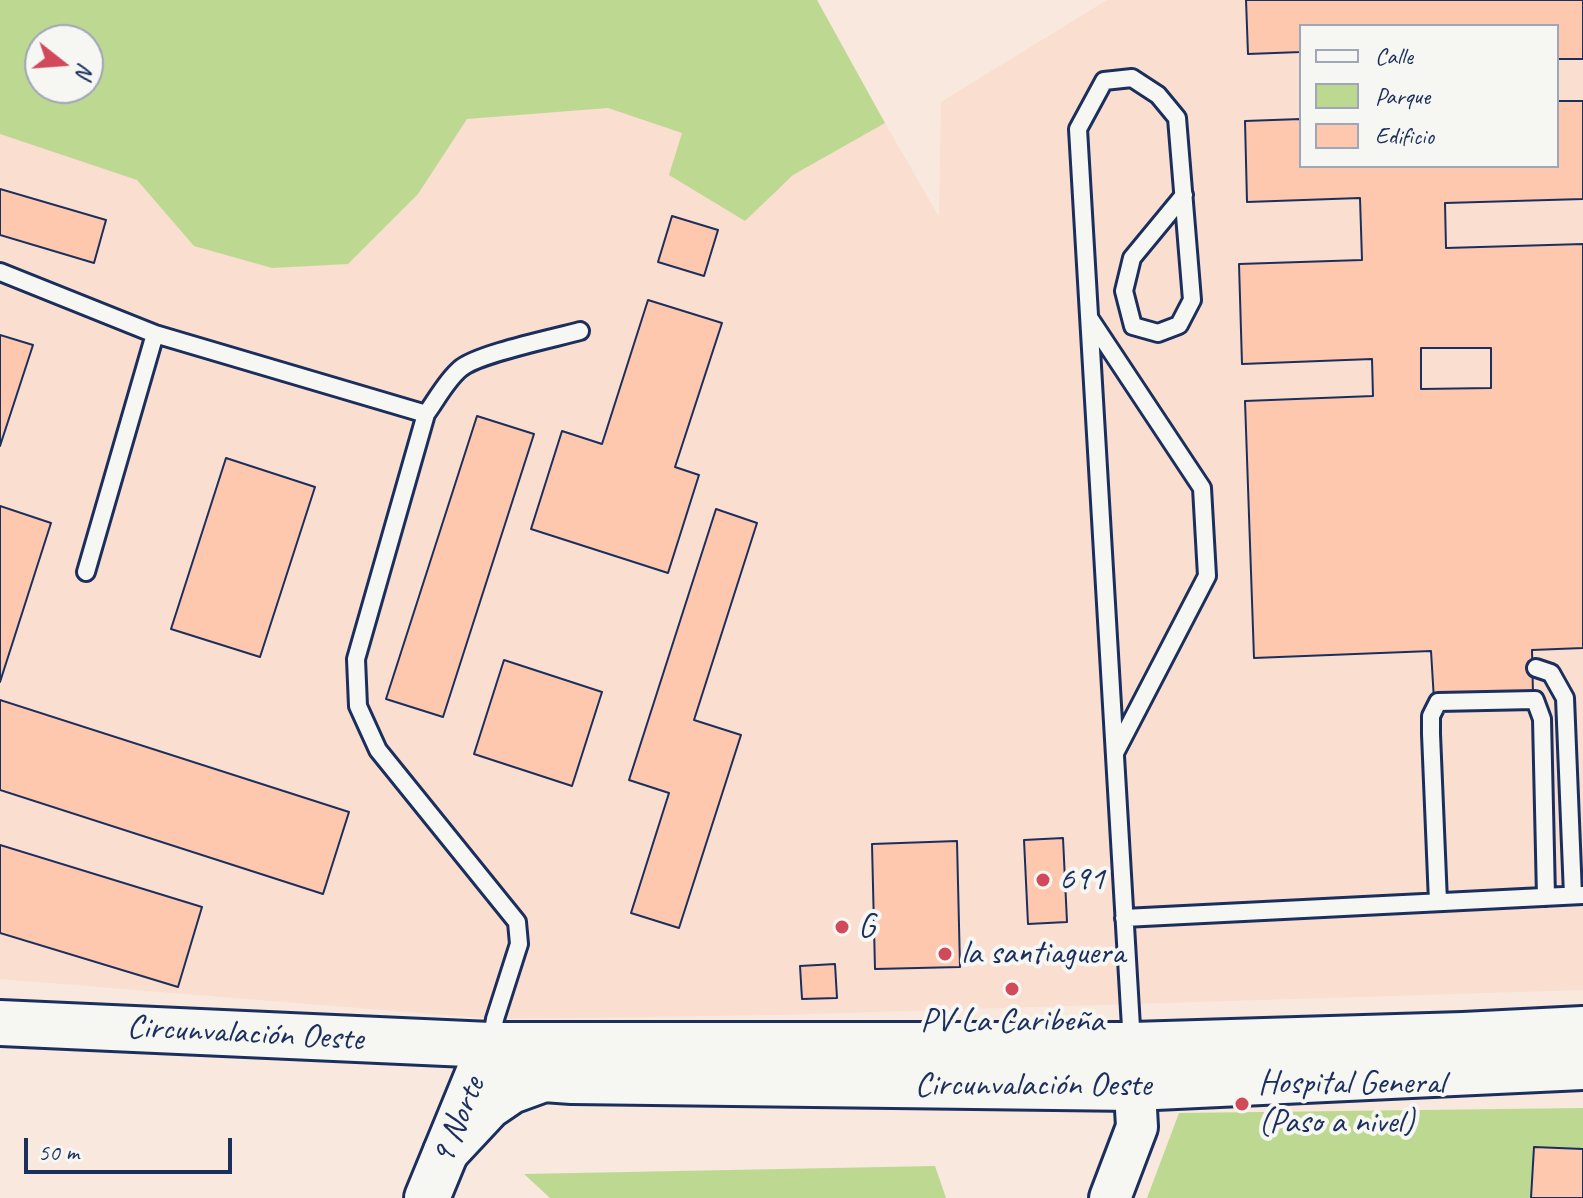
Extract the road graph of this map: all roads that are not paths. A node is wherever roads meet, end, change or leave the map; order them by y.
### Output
1 (1184, 195) junction
2 (0, 272) edge
3 (1089, 318) junction
4 (580, 331) dead end
5 (155, 334) junction
6 (426, 414) junction
7 (86, 572) dead end
8 (1536, 668) dead end
9 (1115, 753) junction
10 (1578, 895) edge
11 (1546, 897) junction
12 (1438, 902) junction
13 (1124, 918) junction
14 (0, 1023) edge
15 (1583, 1029) edge
16 (490, 1045) junction
17 (1132, 1045) junction
18 (1583, 1067) edge
19 (572, 1081) junction
20 (1134, 1088) junction
21 (446, 1152) junction
22 (427, 1198) edge
23 (1110, 1198) edge

1 - 1 lane
1 - 3 lane
2 - 5 lane
3 - 9 lane
3 - 9 lane
4 - 6 lane
5 - 6 lane
5 - 7 lane
6 - 16 lane
8 - 10 lane
9 - 13 lane
10 - 11 lane
11 - 12 lane
11 - 12 lane
12 - 13 lane
13 - 17 lane
14 - 16 main road, Circunvalación Oeste
15 - 17 main road, Circunvalación Oeste
16 - 17 main road, Circunvalación Oeste
16 - 19 main road, Circunvalación Oeste
16 - 21 main road, 9 Norte
17 - 20 street
18 - 20 main road, Circunvalación Oeste
19 - 20 main road, Circunvalación Oeste
19 - 21 main road
20 - 23 street
21 - 22 main road, 9 Norte

